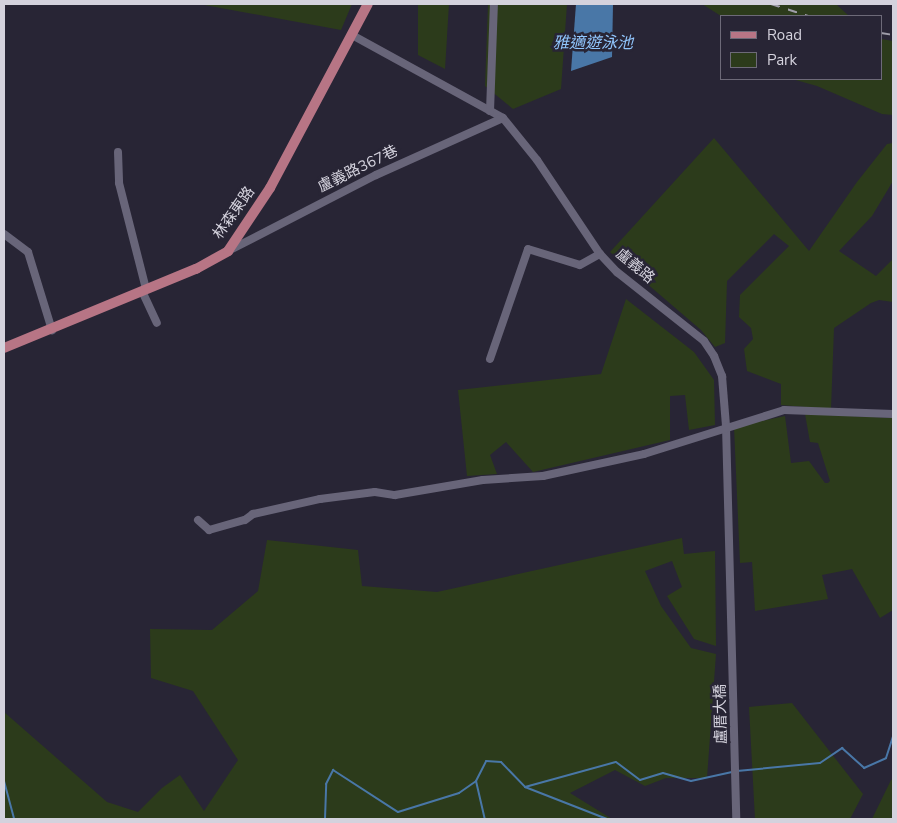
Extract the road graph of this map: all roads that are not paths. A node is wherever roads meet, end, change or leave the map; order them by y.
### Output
1 (368, 4) edge
2 (494, 4) edge
3 (352, 35) junction
4 (490, 111) junction
5 (503, 118) junction
6 (118, 152) dead end
7 (4, 234) edge
8 (228, 251) junction
9 (600, 254) junction
10 (144, 290) junction
11 (157, 324) dead end
12 (52, 330) junction
13 (4, 348) edge
14 (490, 359) dead end
15 (893, 414) edge
16 (726, 426) junction
17 (198, 520) dead end
18 (733, 609) joint
19 (736, 819) edge

1 - 3 main road, 林森東路
2 - 4 street
3 - 4 street, 盧義路
3 - 8 main road, 林森東路
4 - 5 street, 盧義路
5 - 8 street, 盧義路367巷
5 - 9 street, 盧義路
6 - 10 street
7 - 12 street
8 - 10 main road, 林森東路
9 - 14 street
9 - 16 street, 盧義路
10 - 11 street
10 - 12 main road, 林森東路
12 - 13 main road, 林森東路
15 - 16 street
16 - 17 street
16 - 18 street, 盧義路
18 - 19 street, 盧厝大橋

